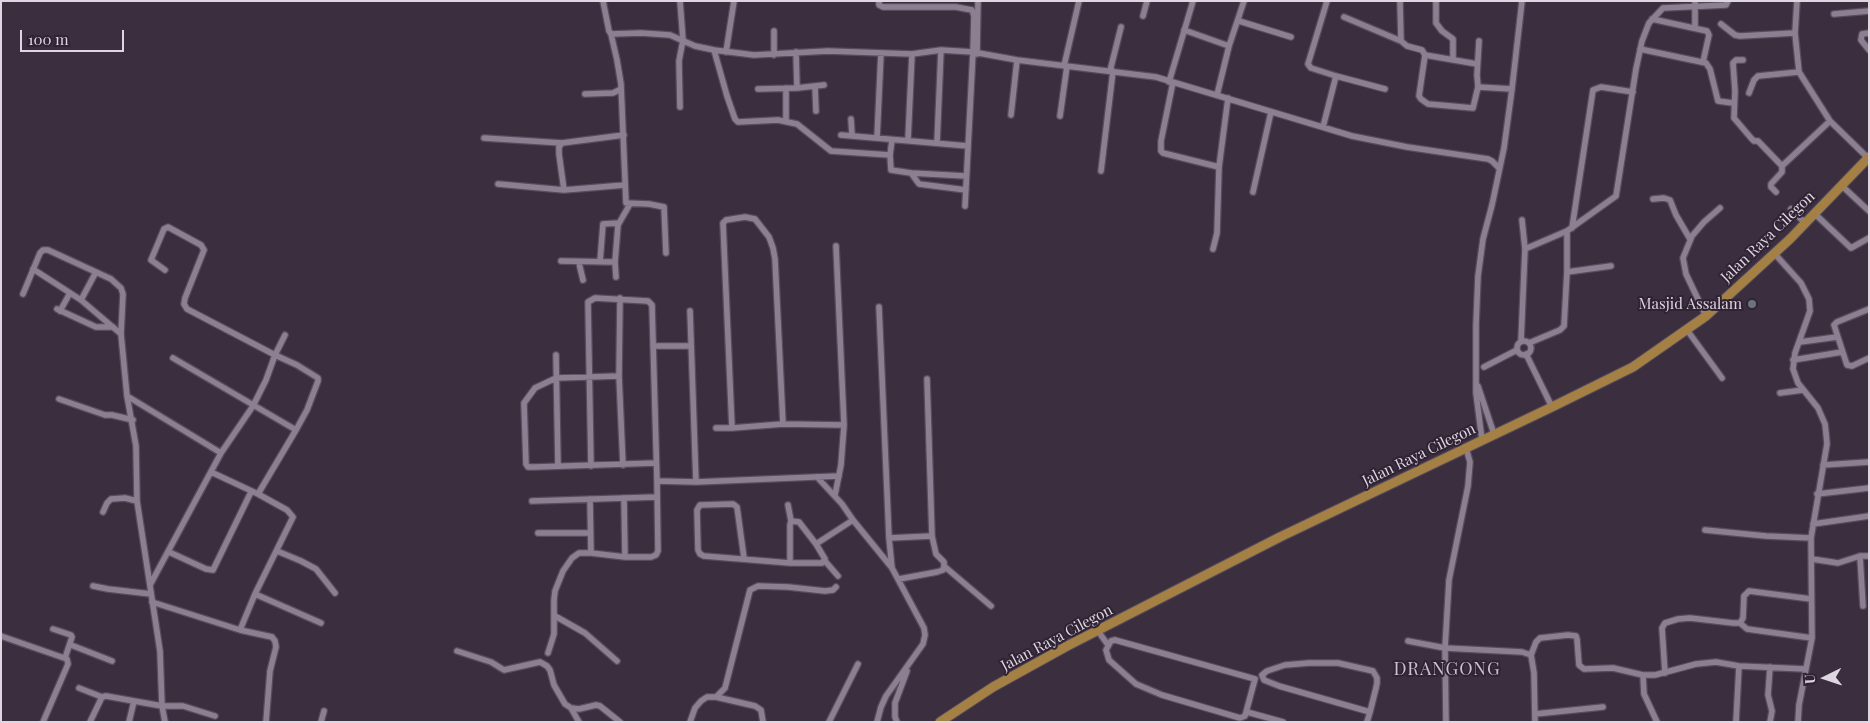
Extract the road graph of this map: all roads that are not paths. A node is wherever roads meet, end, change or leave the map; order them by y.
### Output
1 (603, 1) edge
2 (680, 1) edge
3 (734, 1) edge
4 (879, 1) edge
5 (978, 1) edge
6 (1079, 1) edge
7 (1147, 1) edge
8 (1193, 1) edge
9 (1244, 1) edge
10 (1327, 1) edge
11 (1400, 1) edge
12 (1436, 1) edge
13 (1522, 1) edge
14 (1728, 1) edge
15 (1797, 1) edge
16 (956, 4) edge
17 (1695, 4) edge
18 (1663, 5) edge
19 (1869, 11) edge
20 (1834, 14) dead end
21 (1143, 16) dead end
22 (1344, 17) dead end
23 (1652, 19) junction
24 (1239, 21) junction
25 (1721, 24) dead end
26 (1121, 27) dead end
27 (1695, 28) junction
28 (1184, 30) junction
29 (774, 31) dead end
30 (1869, 32) edge
31 (1795, 33) junction
32 (611, 34) junction
33 (1291, 38) dead end
34 (683, 40) junction
35 (1401, 41) junction
36 (1479, 41) dead end
37 (1229, 46) junction
38 (1640, 49) junction
39 (714, 50) junction
40 (941, 50) junction
41 (1869, 50) edge
42 (726, 52) junction
43 (796, 52) junction
44 (881, 53) junction
45 (975, 53) junction
46 (912, 54) junction
47 (774, 55) junction
48 (1425, 55) junction
49 (1017, 60) junction
50 (1453, 60) junction
51 (1743, 60) dead end
52 (1703, 62) junction
53 (1477, 64) junction
54 (1066, 66) junction
55 (1112, 71) junction
56 (1799, 72) junction
57 (1336, 76) junction
58 (1171, 82) junction
59 (824, 85) dead end
60 (815, 86) junction
61 (1478, 87) junction
62 (786, 88) junction
63 (797, 88) junction
64 (620, 89) junction
65 (758, 89) dead end
66 (1385, 89) dead end
67 (1512, 89) junction
68 (1633, 92) junction
69 (1749, 93) dead end
70 (585, 94) dead end
71 (1217, 94) junction
72 (1228, 98) junction
73 (1733, 103) junction
74 (680, 107) dead end
75 (816, 111) dead end
76 (1272, 112) junction
77 (1011, 115) dead end
78 (1060, 116) dead end
79 (851, 120) dead end
80 (786, 121) junction
81 (1830, 121) junction
82 (1323, 127) junction
83 (624, 135) junction
84 (841, 135) dead end
85 (852, 135) junction
86 (484, 138) dead end
87 (877, 138) junction
88 (892, 140) junction
89 (908, 140) junction
90 (562, 143) junction
91 (937, 143) junction
92 (968, 146) junction
93 (890, 155) junction
94 (1868, 158) edge
95 (1782, 166) junction
96 (1219, 167) junction
97 (1499, 168) junction
98 (1101, 172) dead end
99 (911, 173) junction
100 (966, 176) junction
101 (498, 184) dead end
102 (625, 184) junction
103 (1841, 185) junction
104 (564, 190) junction
105 (966, 190) junction
106 (1253, 192) dead end
107 (1776, 192) dead end
108 (1654, 199) dead end
109 (630, 204) junction
110 (965, 206) dead end
111 (1720, 208) dead end
112 (1791, 208) dead end
113 (1869, 211) edge
114 (1814, 213) junction
115 (1522, 220) dead end
116 (1804, 222) junction
117 (619, 223) junction
118 (1570, 230) junction
119 (1869, 238) edge
120 (1690, 239) junction
121 (836, 246) dead end
122 (1213, 249) dead end
123 (1525, 249) junction
124 (666, 252) dead end
125 (1774, 253) junction
126 (561, 262) dead end
127 (579, 262) junction
128 (600, 262) junction
129 (615, 262) junction
130 (1611, 266) dead end
131 (33, 269) junction
132 (165, 270) dead end
133 (96, 272) junction
134 (1567, 272) junction
135 (616, 277) dead end
136 (584, 280) dead end
137 (70, 293) junction
138 (22, 294) dead end
139 (620, 298) junction
140 (81, 300) junction
141 (879, 307) dead end
142 (1869, 309) edge
143 (690, 311) dead end
144 (1706, 316) junction
145 (113, 327) junction
146 (1687, 330) junction
147 (120, 334) junction
148 (285, 335) dead end
149 (1837, 337) junction
150 (1521, 341) junction
151 (1800, 342) junction
152 (1529, 343) junction
153 (653, 346) junction
154 (690, 346) junction
155 (1517, 350) junction
156 (1842, 352) junction
157 (1526, 354) junction
158 (275, 355) junction
159 (556, 355) dead end
160 (173, 358) dead end
161 (1869, 358) edge
162 (1793, 360) junction
163 (1484, 367) dead end
164 (619, 376) junction
165 (556, 378) junction
166 (589, 378) junction
167 (1722, 378) dead end
168 (927, 379) dead end
169 (1476, 382) junction
170 (1804, 390) junction
171 (1780, 393) dead end
172 (127, 396) junction
173 (59, 399) dead end
174 (253, 406) junction
175 (1552, 407) junction
176 (133, 420) junction
177 (783, 424) junction
178 (844, 425) junction
179 (716, 428) dead end
180 (732, 428) junction
181 (296, 430) junction
182 (1494, 434) junction
183 (1482, 440) junction
184 (1466, 448) junction
185 (222, 453) junction
186 (1869, 462) edge
187 (656, 464) junction
188 (623, 465) junction
189 (1823, 465) junction
190 (558, 466) junction
191 (591, 466) junction
192 (211, 472) junction
193 (839, 476) junction
194 (817, 477) junction
195 (657, 482) junction
196 (696, 482) junction
197 (1869, 488) edge
198 (255, 493) junction
199 (1817, 494) junction
200 (835, 495) junction
201 (657, 497) junction
202 (624, 498) junction
203 (590, 499) junction
204 (137, 501) junction
205 (532, 501) dead end
206 (788, 505) dead end
207 (103, 512) dead end
208 (1869, 516) edge
209 (853, 520) junction
210 (791, 521) junction
211 (1813, 524) junction
212 (1705, 530) dead end
213 (538, 533) dead end
214 (590, 533) junction
215 (932, 536) junction
216 (890, 538) junction
217 (1811, 538) junction
218 (816, 544) junction
219 (277, 551) junction
220 (169, 552) junction
221 (591, 552) junction
222 (1860, 556) junction
223 (1869, 556) edge
224 (625, 557) junction
225 (744, 558) junction
226 (1812, 559) junction
227 (825, 561) junction
228 (790, 563) junction
229 (944, 566) junction
230 (892, 568) junction
231 (838, 576) dead end
232 (899, 579) junction
233 (150, 585) junction
234 (93, 586) dead end
235 (836, 587) dead end
236 (335, 593) dead end
237 (151, 594) junction
238 (255, 594) junction
239 (1811, 599) junction
240 (152, 602) junction
241 (990, 606) dead end
242 (1864, 606) dead end
243 (554, 616) junction
244 (321, 623) dead end
245 (1740, 623) junction
246 (53, 629) dead end
247 (240, 630) junction
248 (1098, 631) junction
249 (1, 636) edge
250 (1812, 638) junction
251 (1408, 641) dead end
252 (71, 644) junction
253 (1108, 645) junction
254 (1445, 648) junction
255 (457, 651) dead end
256 (548, 653) dead end
257 (1531, 655) junction
258 (65, 658) junction
259 (112, 661) dead end
260 (617, 661) dead end
261 (858, 664) dead end
262 (910, 664) junction
263 (1739, 666) junction
264 (1770, 667) junction
265 (1805, 669) junction
266 (1665, 673) junction
267 (1643, 675) junction
268 (1255, 679) junction
269 (1264, 680) junction
270 (79, 688) dead end
271 (102, 696) junction
272 (716, 697) junction
273 (134, 701) junction
274 (162, 706) junction
275 (1603, 707) dead end
276 (571, 708) junction
277 (324, 711) dead end
278 (1370, 712) junction
279 (1250, 713) junction
280 (1535, 714) junction
281 (215, 716) dead end
282 (42, 722) edge
283 (90, 722) edge
284 (129, 722) edge
285 (165, 722) edge
286 (266, 722) edge
287 (321, 722) edge
288 (579, 722) edge
289 (620, 722) edge
290 (690, 722) edge
291 (763, 722) edge
292 (829, 722) edge
293 (878, 722) edge
294 (897, 722) edge
295 (940, 722) edge
296 (1253, 722) edge
297 (1283, 722) edge
298 (1367, 722) edge
299 (1446, 722) edge
300 (1536, 722) edge
301 (1657, 722) edge
302 (1736, 722) edge
303 (1770, 722) edge
304 (1798, 722) edge

1 - 32 street
2 - 34 street
3 - 42 street
4 - 16 street
5 - 45 street
6 - 54 street
7 - 21 street
8 - 28 street
9 - 24 street
10 - 57 street
11 - 35 street
12 - 50 street
13 - 67 street
14 - 17 street
15 - 31 street
16 - 45 street
17 - 18 street
17 - 27 street
18 - 23 street
19 - 20 street
22 - 35 street
23 - 27 street
23 - 38 street
24 - 33 street
24 - 37 street
25 - 31 street
26 - 55 street
27 - 52 street
28 - 37 street
28 - 58 street
29 - 47 street
30 - 41 street
31 - 56 street
32 - 34 street
32 - 64 street
34 - 39 street
34 - 74 street
35 - 48 street
36 - 53 street
37 - 71 street
38 - 52 street
38 - 68 street
39 - 42 street
39 - 80 street
40 - 45 street
40 - 46 street
40 - 91 street
42 - 47 street
43 - 44 street
43 - 47 street
43 - 63 street
44 - 46 street
44 - 87 street
45 - 49 street
45 - 92 street
46 - 89 street
48 - 50 street
48 - 61 street
49 - 54 street
49 - 77 street
50 - 53 street
51 - 73 street
52 - 73 street
53 - 61 street
54 - 55 street
54 - 78 street
55 - 58 street
55 - 98 street
56 - 69 street
56 - 81 street
57 - 66 street
57 - 82 street
58 - 71 street
58 - 96 street
59 - 60 street
60 - 63 street
60 - 75 street
61 - 67 street
62 - 63 street
62 - 65 street
62 - 80 street
64 - 70 street
64 - 83 street
67 - 97 street
68 - 118 street
68 - 118 street
71 - 72 street
72 - 76 street
72 - 96 street
73 - 95 street
76 - 82 street
76 - 106 street
79 - 85 street
80 - 93 street
81 - 94 street
81 - 95 street
82 - 97 street
83 - 90 street
83 - 102 street
84 - 85 street
85 - 87 street
86 - 90 street
87 - 88 street
88 - 89 street
88 - 93 street
89 - 91 street
90 - 104 street
91 - 92 street
92 - 100 street
93 - 99 street
94 - 103 highway, Jalan Raya Cilegon
95 - 107 street
96 - 122 street
97 - 169 street
99 - 100 street
99 - 105 street
100 - 105 street
101 - 104 street
102 - 104 street
102 - 109 street
103 - 113 street
103 - 114 highway, Jalan Raya Cilegon
105 - 110 street
108 - 120 street
109 - 117 street
109 - 124 street
111 - 120 street
112 - 116 street
114 - 116 highway, Jalan Raya Cilegon
114 - 119 street
115 - 123 street
116 - 125 highway, Jalan Raya Cilegon
117 - 128 street
117 - 129 street
118 - 123 street
118 - 134 street
120 - 144 street
121 - 178 street
123 - 150 street
125 - 144 highway, Jalan Raya Cilegon
125 - 151 street
126 - 127 street
127 - 128 street
127 - 136 street
128 - 129 street
129 - 135 street
130 - 134 street
131 - 133 street
131 - 137 street
131 - 138 street
132 - 158 street
133 - 140 street
133 - 147 street
134 - 152 street
137 - 140 street
137 - 145 street
139 - 153 street
139 - 164 street
139 - 166 street
140 - 145 street
141 - 216 street
142 - 149 street
143 - 154 street
144 - 146 highway, Jalan Raya Cilegon
145 - 147 street
146 - 167 street
146 - 175 highway, Jalan Raya Cilegon
147 - 172 street
148 - 158 street
149 - 151 street
149 - 156 street
150 - 152 street
150 - 155 street
151 - 162 street
152 - 157 street
153 - 154 street
153 - 187 street
154 - 196 street
155 - 157 street
155 - 163 street
156 - 161 street
156 - 162 street
157 - 175 street
158 - 174 street
158 - 181 street
159 - 165 street
160 - 174 street
162 - 170 street
164 - 166 street
164 - 188 street
165 - 166 street
165 - 190 street
165 - 190 street
166 - 191 street
168 - 215 street
169 - 182 street
169 - 183 street
170 - 171 street
170 - 189 street
172 - 176 street
172 - 185 street
173 - 176 street
174 - 181 street
174 - 185 street
175 - 182 highway, Jalan Raya Cilegon
176 - 204 street
177 - 178 street
177 - 180 street
177 - 180 street
178 - 193 street
179 - 180 street
181 - 198 street
182 - 183 highway, Jalan Raya Cilegon
183 - 184 highway, Jalan Raya Cilegon
184 - 248 highway, Jalan Raya Cilegon
184 - 254 street
185 - 192 street
186 - 189 street
187 - 188 street
187 - 195 street
188 - 191 street
189 - 199 street
190 - 191 street
192 - 198 street
192 - 220 street
193 - 194 street
193 - 200 street
194 - 196 street
194 - 200 street
195 - 196 street
195 - 201 street
197 - 199 street
198 - 219 street
198 - 220 street
199 - 211 street
200 - 209 street
201 - 202 street
201 - 224 street
202 - 203 street
202 - 224 street
203 - 205 street
203 - 214 street
204 - 207 street
204 - 233 street
206 - 210 street
208 - 211 street
209 - 218 street
209 - 230 street
210 - 218 street
210 - 228 street
211 - 217 street
212 - 217 street
213 - 214 street
214 - 221 street
215 - 216 street
215 - 229 street
216 - 230 street
217 - 226 street
218 - 227 street
219 - 236 street
219 - 238 street
220 - 233 street
221 - 224 street
221 - 243 street
222 - 223 street
222 - 226 street
222 - 242 street
225 - 225 street
225 - 228 street
226 - 239 street
227 - 228 street
227 - 231 street
229 - 232 street
229 - 241 street
230 - 232 street
232 - 262 street
233 - 237 street
234 - 237 street
235 - 272 street
237 - 240 street
238 - 244 street
238 - 247 street
239 - 245 street
239 - 250 street
240 - 247 street
240 - 274 street
243 - 256 street
243 - 260 street
245 - 250 street
245 - 266 street
246 - 252 street
247 - 286 street
248 - 253 street
248 - 295 highway, Jalan Raya Cilegon
249 - 258 street
250 - 265 street
251 - 254 street
252 - 258 street
252 - 259 street
253 - 268 street
253 - 279 street
254 - 257 street
254 - 299 street
255 - 276 street
257 - 267 street
257 - 280 street
258 - 282 street
261 - 292 street
262 - 293 street
262 - 294 street
263 - 264 street
263 - 266 street
263 - 302 street
264 - 265 street
264 - 303 street
265 - 304 street
266 - 267 street
267 - 301 street
268 - 269 street
268 - 279 street
269 - 278 street
269 - 278 street
270 - 271 street
271 - 273 street
271 - 283 street
272 - 290 street
272 - 291 street
273 - 274 street
273 - 284 street
274 - 281 street
274 - 285 street
275 - 280 street
276 - 288 street
276 - 289 street
277 - 287 street
278 - 298 street
279 - 296 street
279 - 297 street
280 - 300 street

